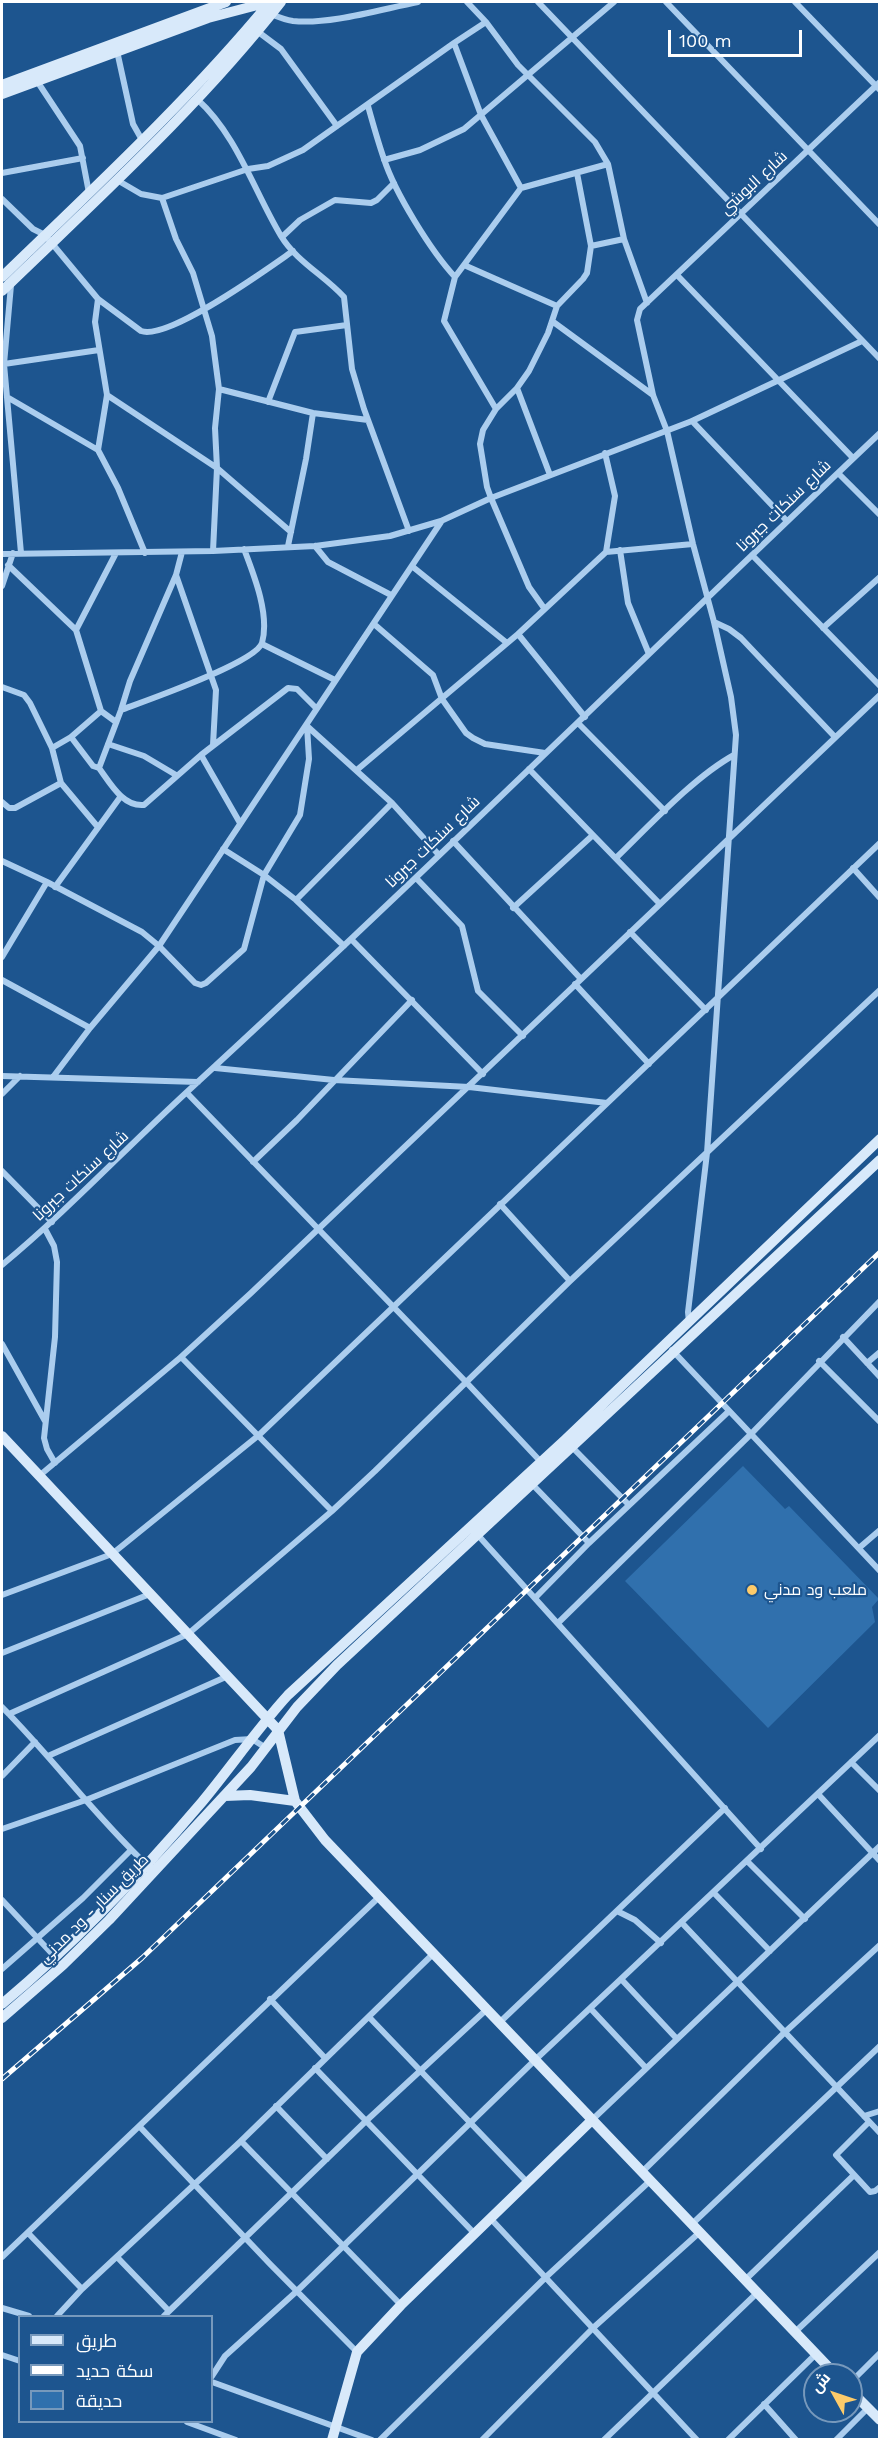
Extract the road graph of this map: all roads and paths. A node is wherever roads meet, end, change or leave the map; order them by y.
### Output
1 (226, 2) edge
2 (269, 2) edge
3 (281, 2) edge
4 (418, 2) edge
5 (468, 2) edge
6 (538, 2) edge
7 (614, 2) edge
8 (666, 2) edge
9 (795, 2) edge
10 (235, 11) junction
11 (266, 13) junction
12 (486, 22) junction
13 (254, 27) junction
14 (573, 38) junction
15 (454, 43) junction
16 (117, 51) junction
17 (528, 76) junction
18 (37, 81) junction
19 (2, 85) edge
20 (878, 86) edge
21 (2, 94) edge
22 (196, 98) junction
23 (368, 106) junction
24 (481, 116) junction
25 (337, 126) junction
26 (142, 140) junction
27 (807, 151) junction
28 (83, 158) junction
29 (384, 160) junction
30 (608, 164) junction
31 (248, 169) junction
32 (2, 173) edge
33 (577, 173) junction
34 (117, 180) junction
35 (394, 183) junction
36 (522, 188) junction
37 (90, 193) junction
38 (162, 198) junction
39 (2, 199) edge
40 (741, 213) junction
41 (879, 225) edge
42 (282, 237) junction
43 (49, 239) junction
44 (624, 239) junction
45 (591, 246) junction
46 (293, 251) junction
47 (464, 266) junction
48 (677, 275) junction
49 (455, 277) junction
50 (6, 279) edge
51 (2, 291) edge
52 (98, 299) junction
53 (647, 303) junction
54 (557, 306) junction
55 (203, 311) junction
56 (552, 321) junction
57 (347, 325) junction
58 (862, 341) junction
59 (99, 350) junction
60 (879, 359) edge
61 (4, 364) junction
62 (778, 381) junction
63 (517, 388) junction
64 (219, 389) junction
65 (107, 395) junction
66 (653, 395) junction
67 (7, 397) junction
68 (268, 402) junction
69 (496, 409) junction
70 (312, 413) junction
71 (368, 420) junction
72 (692, 421) junction
73 (668, 431) junction
74 (879, 433) edge
75 (98, 450) junction
76 (605, 453) junction
77 (853, 458) junction
78 (217, 468) junction
79 (838, 473) junction
80 (550, 475) junction
81 (491, 498) junction
82 (879, 515) edge
83 (786, 520) junction
84 (441, 521) junction
85 (409, 531) junction
86 (291, 532) junction
87 (693, 544) junction
88 (288, 546) junction
89 (315, 546) junction
90 (244, 549) junction
91 (213, 550) junction
92 (620, 550) junction
93 (182, 552) junction
94 (606, 552) junction
95 (21, 553) junction
96 (116, 553) junction
97 (145, 553) junction
98 (2, 554) edge
99 (13, 554) junction
100 (752, 555) junction
101 (8, 565) junction
102 (413, 567) junction
103 (176, 575) junction
104 (879, 577) edge
105 (2, 586) edge
106 (391, 595) junction
107 (707, 599) junction
108 (544, 609) junction
109 (714, 622) junction
110 (374, 624) junction
111 (823, 628) junction
112 (75, 630) junction
113 (518, 634) junction
114 (507, 643) junction
115 (262, 644) junction
116 (649, 654) junction
117 (210, 676) junction
118 (335, 680) junction
119 (879, 686) edge
120 (2, 687) edge
121 (879, 695) edge
122 (442, 699) junction
123 (316, 708) junction
124 (121, 710) junction
125 (101, 711) junction
126 (585, 717) junction
127 (116, 722) junction
128 (578, 723) junction
129 (307, 725) junction
130 (71, 737) junction
131 (835, 737) junction
132 (108, 744) junction
133 (213, 745) junction
134 (52, 748) junction
135 (545, 753) junction
136 (734, 754) junction
137 (201, 755) junction
138 (99, 768) junction
139 (358, 769) junction
140 (529, 769) junction
141 (176, 776) junction
142 (61, 783) junction
143 (121, 796) junction
144 (2, 802) edge
145 (392, 803) junction
146 (665, 811) junction
147 (240, 823) junction
148 (97, 826) junction
149 (593, 835) junction
150 (728, 840) junction
151 (453, 841) junction
152 (879, 843) edge
153 (223, 849) junction
154 (439, 855) junction
155 (616, 858) junction
156 (2, 861) edge
157 (853, 868) junction
158 (264, 875) junction
159 (417, 879) junction
160 (47, 882) junction
161 (55, 887) junction
162 (879, 898) edge
163 (296, 900) junction
164 (659, 903) junction
165 (513, 908) junction
166 (630, 932) junction
167 (351, 939) junction
168 (159, 946) junction
169 (344, 946) junction
170 (2, 957) edge
171 (581, 979) junction
172 (2, 980) edge
173 (575, 984) junction
174 (879, 990) edge
175 (716, 999) junction
176 (412, 1000) junction
177 (705, 1010) junction
178 (90, 1028) junction
179 (523, 1036) junction
180 (649, 1064) junction
181 (215, 1068) junction
182 (483, 1074) junction
183 (2, 1076) edge
184 (20, 1076) junction
185 (53, 1077) junction
186 (334, 1080) junction
187 (198, 1082) junction
188 (469, 1087) junction
189 (187, 1093) junction
190 (2, 1094) edge
191 (607, 1103) junction
192 (879, 1139) edge
193 (707, 1153) junction
194 (879, 1160) edge
195 (252, 1162) junction
196 (2, 1171) edge
197 (500, 1204) junction
198 (52, 1222) junction
199 (45, 1229) junction
200 (317, 1229) junction
201 (2, 1265) edge
202 (570, 1281) junction
203 (879, 1301) edge
204 (393, 1306) junction
205 (689, 1322) junction
206 (696, 1333) junction
207 (843, 1337) junction
208 (666, 1342) junction
209 (2, 1344) edge
210 (674, 1352) junction
211 (879, 1352) edge
212 (181, 1358) junction
213 (819, 1361) junction
214 (867, 1363) junction
215 (879, 1377) edge
216 (466, 1382) junction
217 (729, 1412) junction
218 (879, 1420) edge
219 (45, 1422) junction
220 (259, 1435) junction
221 (750, 1435) junction
222 (2, 1436) edge
223 (571, 1446) junction
224 (541, 1462) junction
225 (55, 1463) junction
226 (39, 1476) junction
227 (531, 1483) junction
228 (629, 1505) junction
229 (332, 1511) junction
230 (473, 1530) junction
231 (879, 1530) edge
232 (589, 1543) junction
233 (859, 1548) junction
234 (112, 1554) junction
235 (879, 1571) edge
236 (150, 1594) junction
237 (2, 1595) edge
238 (535, 1598) junction
239 (558, 1623) junction
240 (188, 1634) junction
241 (2, 1653) edge
242 (228, 1676) junction
243 (2, 1707) edge
244 (9, 1714) junction
245 (267, 1718) junction
246 (278, 1730) junction
247 (879, 1737) edge
248 (252, 1739) junction
249 (35, 1742) junction
250 (266, 1748) junction
251 (48, 1756) junction
252 (851, 1762) junction
253 (2, 1776) edge
254 (879, 1791) edge
255 (818, 1794) junction
256 (225, 1796) junction
257 (87, 1800) junction
258 (295, 1801) junction
259 (725, 1808) junction
260 (2, 1829) edge
261 (176, 1840) junction
262 (879, 1846) edge
263 (761, 1849) junction
264 (131, 1850) junction
265 (872, 1853) junction
266 (879, 1861) edge
267 (748, 1862) junction
268 (147, 1865) junction
269 (714, 1893) junction
270 (379, 1897) junction
271 (2, 1902) edge
272 (617, 1911) junction
273 (805, 1919) junction
274 (682, 1923) junction
275 (37, 1938) junction
276 (661, 1943) junction
277 (879, 1945) edge
278 (770, 1951) junction
279 (433, 1954) junction
280 (56, 1958) junction
281 (2, 1969) edge
282 (622, 1980) junction
283 (737, 1983) junction
284 (270, 1999) junction
285 (2, 2004) edge
286 (591, 2008) junction
287 (486, 2010) junction
288 (369, 2017) junction
289 (2, 2018) edge
290 (499, 2023) junction
291 (784, 2033) junction
292 (677, 2039) junction
293 (879, 2046) edge
294 (325, 2058) junction
295 (535, 2061) junction
296 (315, 2068) junction
297 (646, 2068) junction
298 (420, 2071) junction
299 (837, 2089) junction
300 (276, 2106) junction
301 (879, 2111) edge
302 (866, 2119) junction
303 (592, 2120) junction
304 (366, 2121) junction
305 (471, 2124) junction
306 (140, 2127) junction
307 (879, 2133) edge
308 (241, 2141) junction
309 (327, 2159) junction
310 (417, 2175) junction
311 (854, 2175) junction
312 (647, 2176) junction
313 (528, 2182) junction
314 (195, 2184) junction
315 (879, 2187) edge
316 (292, 2192) junction
317 (491, 2218) junction
318 (696, 2228) junction
319 (28, 2234) junction
320 (476, 2234) junction
321 (245, 2238) junction
322 (344, 2246) junction
323 (879, 2252) edge
324 (2, 2257) edge
325 (117, 2257) junction
326 (546, 2277) junction
327 (745, 2280) junction
328 (82, 2289) junction
329 (297, 2291) junction
330 (757, 2293) junction
331 (401, 2305) junction
332 (2, 2308) edge
333 (166, 2314) edge
334 (25, 2315) edge
335 (58, 2315) edge
336 (593, 2328) junction
337 (795, 2332) junction
338 (357, 2352) junction
339 (816, 2354) junction
340 (879, 2354) edge
341 (2, 2355) edge
342 (18, 2360) edge
343 (825, 2363) edge
344 (863, 2370) edge
345 (213, 2374) edge
346 (213, 2382) edge
347 (652, 2392) junction
348 (863, 2403) edge
349 (764, 2404) junction
350 (868, 2408) junction
351 (879, 2420) edge
352 (192, 2423) edge
353 (337, 2426) junction
354 (236, 2439) edge
355 (332, 2439) edge
356 (372, 2439) edge
357 (380, 2439) edge
358 (482, 2439) edge
359 (604, 2439) edge
360 (697, 2439) edge
361 (728, 2439) edge
362 (796, 2439) edge
363 (836, 2439) edge

1 - 19 main road
2 - 10 main road
2 - 11 main road
3 - 11 main road
4 - 11 street
5 - 12 street
6 - 14 street
7 - 14 street
8 - 27 street
9 - 20 street
10 - 13 main road
10 - 16 main road
11 - 13 main road
12 - 15 street
12 - 17 street
13 - 22 main road
13 - 25 street
13 - 26 main road
14 - 17 street
14 - 40 street
15 - 23 street
15 - 24 street
16 - 18 main road
16 - 26 street
17 - 24 street
17 - 30 street
18 - 21 main road
18 - 28 street
20 - 27 street, شارع البوشي
22 - 31 street
22 - 34 main road
23 - 25 street
23 - 29 street
24 - 29 street
24 - 36 street
25 - 31 street
26 - 37 main road
27 - 40 street, شارع البوشي
27 - 41 street
28 - 32 street
28 - 37 street
29 - 35 street
30 - 33 street
30 - 44 street
31 - 38 street
31 - 42 street
33 - 36 street
33 - 45 street
34 - 38 street
34 - 43 main road
35 - 42 street
35 - 49 street
36 - 47 street
37 - 43 main road
38 - 55 street
39 - 43 street
40 - 48 street, شارع البوشي
40 - 58 street
42 - 46 street
43 - 50 main road
43 - 52 street
44 - 45 street
44 - 53 street
45 - 54 street
46 - 55 street
46 - 57 street
47 - 49 street
47 - 54 street
48 - 53 street, شارع البوشي
48 - 62 street
49 - 69 street
50 - 51 main road
50 - 61 street
52 - 55 street
52 - 59 street
53 - 66 street
54 - 56 street
55 - 64 street
56 - 63 street
56 - 66 street
57 - 68 street
57 - 71 street
58 - 60 street
58 - 62 street
59 - 61 street
59 - 65 street
61 - 67 street
62 - 72 street
62 - 77 street
63 - 69 street
63 - 80 street
64 - 68 street
64 - 78 street
65 - 75 street
65 - 78 street
66 - 73 street
67 - 75 street
67 - 95 street
68 - 70 street
69 - 81 street
70 - 71 street
70 - 86 street
71 - 85 street
72 - 73 street
72 - 83 street
73 - 76 street
73 - 87 street
74 - 77 street, شارع سنكات جبرونا
75 - 97 street
76 - 80 street
76 - 94 street
77 - 79 street, شارع سنكات جبرونا
78 - 86 street
78 - 91 street
79 - 82 street
79 - 83 street, شارع سنكات جبرونا
80 - 81 street
81 - 84 street
81 - 108 street
83 - 100 street, شارع سنكات جبرونا
84 - 85 street
84 - 102 street
85 - 89 street
86 - 88 street
87 - 92 street
87 - 107 street
88 - 89 street
88 - 90 street
89 - 106 street
90 - 91 street
90 - 115 street
91 - 93 street
92 - 94 street
92 - 116 street
93 - 97 street
93 - 103 street
94 - 108 street
95 - 96 street
95 - 99 street
96 - 97 street
96 - 112 street
98 - 99 street
99 - 101 street
100 - 107 street, شارع سنكات جبرونا
100 - 111 street
101 - 105 street
101 - 112 street
102 - 106 street
102 - 114 street
103 - 117 street
103 - 124 street
104 - 111 street
106 - 110 street
107 - 109 street
107 - 116 street, شارع سنكات جبرونا
108 - 113 street
109 - 131 street
109 - 136 street
110 - 118 street
110 - 122 street
111 - 119 street
112 - 125 street
113 - 114 street
113 - 126 street
114 - 122 street
115 - 117 street
115 - 118 street
116 - 126 street, شارع سنكات جبرونا
117 - 124 street
117 - 133 street
118 - 123 street
120 - 134 street
121 - 131 street
122 - 135 street
122 - 139 street
123 - 129 street
123 - 133 street
124 - 127 street
125 - 127 street
125 - 130 street
126 - 128 street, شارع سنكات جبرونا
127 - 132 street
128 - 135 street, شارع سنكات جبرونا
128 - 146 street
129 - 139 street
129 - 147 street
129 - 158 street
130 - 134 street
130 - 138 street
131 - 150 street
132 - 138 street
132 - 141 street
133 - 137 street
134 - 142 street
135 - 140 street, شارع سنكات جبرونا
136 - 146 street
136 - 150 street
137 - 141 street
137 - 147 street
138 - 143 street
139 - 145 street
140 - 149 street
140 - 151 street, شارع سنكات جبرونا
141 - 143 street
142 - 144 street
142 - 148 street
143 - 148 street
145 - 154 street
145 - 163 street
146 - 155 street
147 - 153 street
148 - 161 street
149 - 155 street
149 - 165 street
150 - 164 street
150 - 175 street
151 - 154 street, شارع سنكات جبرونا
151 - 165 street
152 - 157 street
153 - 158 street
153 - 168 street
154 - 159 street, شارع سنكات جبرونا
155 - 164 street
156 - 160 street
157 - 162 street
157 - 175 street
158 - 163 street
158 - 168 street
159 - 167 street, شارع سنكات جبرونا
159 - 179 street
160 - 161 street
160 - 170 street
161 - 168 street
163 - 169 street
164 - 166 street
165 - 171 street
166 - 171 street
166 - 177 street
167 - 169 street, شارع سنكات جبرونا
167 - 176 street
168 - 178 street
169 - 181 street, شارع سنكات جبرونا
171 - 173 street
172 - 178 street
173 - 179 street
173 - 180 street
174 - 193 street
175 - 177 street
175 - 193 street
176 - 182 street
176 - 186 street
177 - 180 street
178 - 185 street
179 - 182 street
180 - 191 street
181 - 186 street
181 - 187 street, شارع سنكات جبرونا
182 - 188 street
183 - 184 street
184 - 185 street
184 - 190 street
185 - 187 street
186 - 188 street
186 - 195 street
187 - 189 street, شارع سنكات جبرونا
188 - 191 street
188 - 200 street
189 - 195 street
189 - 198 street, شارع سنكات جبرونا
191 - 197 street
192 - 205 main road
193 - 202 street
193 - 205 street
194 - 206 main road
195 - 200 street
196 - 198 street
197 - 202 street
197 - 204 street
198 - 199 street, شارع سنكات جبرونا
199 - 201 street, شارع سنكات جبرونا
199 - 219 street
200 - 204 street
200 - 212 street
202 - 216 street
203 - 207 street
204 - 216 street
204 - 220 street
205 - 206 street
205 - 208 main road
206 - 210 main road
207 - 213 street
207 - 214 street
208 - 210 street
208 - 224 main road
209 - 219 street
210 - 217 street
210 - 223 main road
211 - 214 street
212 - 220 street
212 - 225 street
213 - 218 street
213 - 221 street
214 - 215 street
216 - 224 street
216 - 229 street
217 - 221 street
217 - 228 street
219 - 225 street
220 - 229 street
220 - 234 street
221 - 233 street
221 - 239 street
222 - 226 main road
223 - 227 main road
223 - 228 street
224 - 230 main road
225 - 226 street
226 - 234 main road
227 - 230 main road
227 - 232 street
228 - 232 street
229 - 240 street
230 - 238 street
230 - 245 main road
230 - 246 main road
231 - 233 street
232 - 238 street
233 - 235 street
234 - 236 main road
234 - 237 street
236 - 240 main road
236 - 241 street
238 - 239 street
239 - 259 street
240 - 242 main road
240 - 244 street
242 - 245 main road
242 - 251 street
243 - 244 street
244 - 249 street
245 - 246 main road
245 - 248 main road
246 - 250 main road
246 - 258 main road
247 - 252 street
248 - 250 street
248 - 257 street
248 - 261 main road
249 - 251 street
249 - 253 street
250 - 256 main road
251 - 257 street
252 - 254 street
252 - 255 street
255 - 263 street
255 - 265 street
256 - 258 main road
256 - 261 main road
257 - 260 street
257 - 264 street
258 - 270 main road
259 - 263 street
259 - 272 street
261 - 268 main road, طريق سنار - ود مدني
261 - 289 main road, طريق سنار - ود مدني
262 - 265 street
263 - 267 street
264 - 268 street
264 - 275 street
265 - 266 street
265 - 273 street
267 - 269 street
267 - 273 street
268 - 280 main road, طريق سنار - ود مدني
269 - 274 street
269 - 278 street
270 - 279 main road
270 - 284 street
271 - 275 street
272 - 276 street
272 - 290 street
273 - 278 street
274 - 276 street
274 - 283 street
275 - 280 street
275 - 281 street
276 - 282 street
277 - 291 street
278 - 283 street
279 - 287 main road
279 - 288 street
280 - 285 main road, طريق سنار - ود مدني
282 - 286 street
282 - 292 street
283 - 291 street
283 - 292 street
284 - 294 street
284 - 306 street
286 - 295 street
286 - 297 street
287 - 290 main road
287 - 298 street
288 - 294 street
288 - 298 street
290 - 295 main road
291 - 299 street
291 - 312 street
292 - 297 street
293 - 299 street
294 - 296 street
295 - 303 main road
295 - 305 street
296 - 300 street
296 - 304 street
297 - 303 street
298 - 304 street
298 - 305 street
299 - 302 street
299 - 318 street
300 - 308 street
300 - 309 street
301 - 302 street
302 - 307 street
302 - 311 street
303 - 312 main road
303 - 313 main road
304 - 309 street
304 - 310 street
305 - 310 street
305 - 313 street
306 - 314 street
306 - 319 street
308 - 314 street
308 - 316 street
309 - 316 street
310 - 320 street
310 - 322 street
311 - 315 street
311 - 327 street
312 - 318 main road
312 - 326 street
313 - 317 main road
314 - 321 street
314 - 325 street
316 - 321 street
316 - 322 street
317 - 320 main road
317 - 326 street
318 - 327 main road
318 - 336 street
319 - 324 street
319 - 328 street
320 - 331 main road
321 - 329 street
321 - 333 street
322 - 329 street
322 - 331 street
323 - 337 street
325 - 328 street
325 - 333 street
326 - 336 street
326 - 357 street
327 - 330 main road
328 - 335 street
329 - 338 street
329 - 345 street
330 - 337 main road
330 - 347 street
331 - 338 main road
332 - 334 street
336 - 347 street
336 - 358 street
337 - 339 main road
338 - 353 main road
339 - 343 main road
339 - 349 street
340 - 344 street
341 - 342 street
346 - 353 street
347 - 359 street
347 - 360 street
348 - 350 main road
349 - 361 street
349 - 362 street
350 - 351 main road
350 - 363 street
352 - 354 street
353 - 355 main road
353 - 356 street

